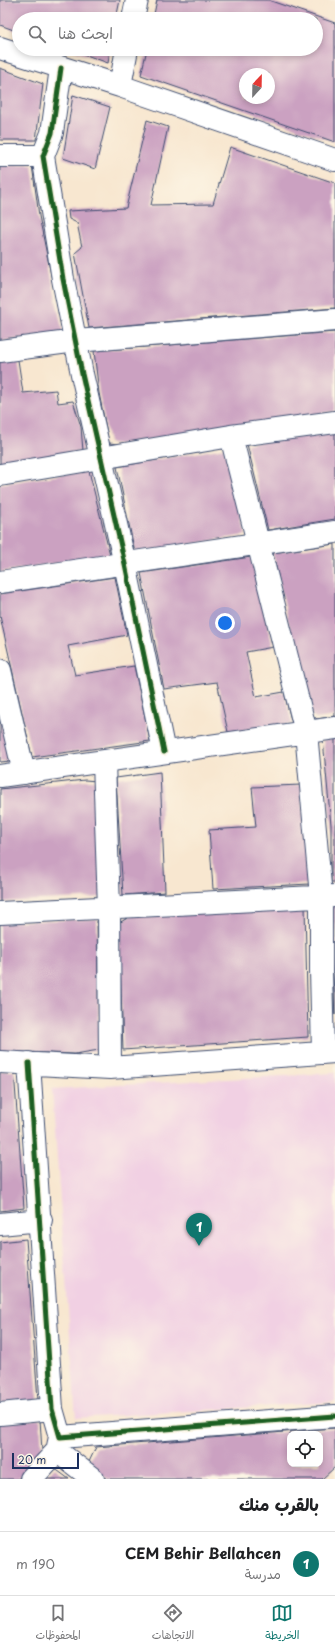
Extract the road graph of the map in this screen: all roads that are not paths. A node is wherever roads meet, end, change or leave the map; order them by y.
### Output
1 (137, 0) edge
2 (134, 12) edge
3 (0, 48) edge
4 (12, 52) edge
5 (24, 56) edge
6 (126, 56) edge
7 (61, 68) junction
8 (120, 86) junction
9 (0, 156) edge
10 (43, 156) junction
11 (335, 160) edge
12 (335, 320) edge
13 (76, 342) junction
14 (0, 351) edge
15 (335, 422) edge
16 (232, 436) junction
17 (101, 458) junction
18 (0, 475) edge
19 (335, 532) edge
20 (259, 544) junction
21 (125, 564) junction
22 (0, 582) edge
23 (0, 670) edge
24 (335, 728) edge
25 (306, 732) junction
26 (164, 752) junction
27 (104, 762) junction
28 (24, 773) junction
29 (0, 776) edge
30 (328, 896) edge
31 (109, 908) junction
32 (0, 913) edge
33 (329, 1053) edge
34 (0, 1062) edge
35 (29, 1063) junction
36 (110, 1068) junction
37 (41, 1220) junction
38 (0, 1224) edge
39 (52, 1409) junction
40 (0, 1414) edge
41 (335, 1416) edge
42 (58, 1444) junction
43 (31, 1479) edge
44 (93, 1479) edge

1 - 2 street
3 - 4 street
5 - 7 street
6 - 8 street
7 - 8 street
7 - 10 street
8 - 11 street
9 - 10 street
10 - 13 street
12 - 13 street
13 - 14 street
13 - 17 street
15 - 16 street
16 - 17 street
16 - 20 street
17 - 18 street
17 - 21 street
19 - 20 street
20 - 21 street
20 - 25 street
21 - 22 street
21 - 26 street
23 - 28 street
24 - 25 street
25 - 26 street
25 - 30 street
26 - 27 street
27 - 28 street
27 - 31 street
28 - 29 street
30 - 31 street
30 - 33 street
31 - 32 street
31 - 36 street
33 - 36 street
34 - 35 street
35 - 36 street
35 - 37 street
37 - 38 street
37 - 39 street
39 - 40 street
39 - 42 street
41 - 42 street
42 - 43 street
42 - 44 street

